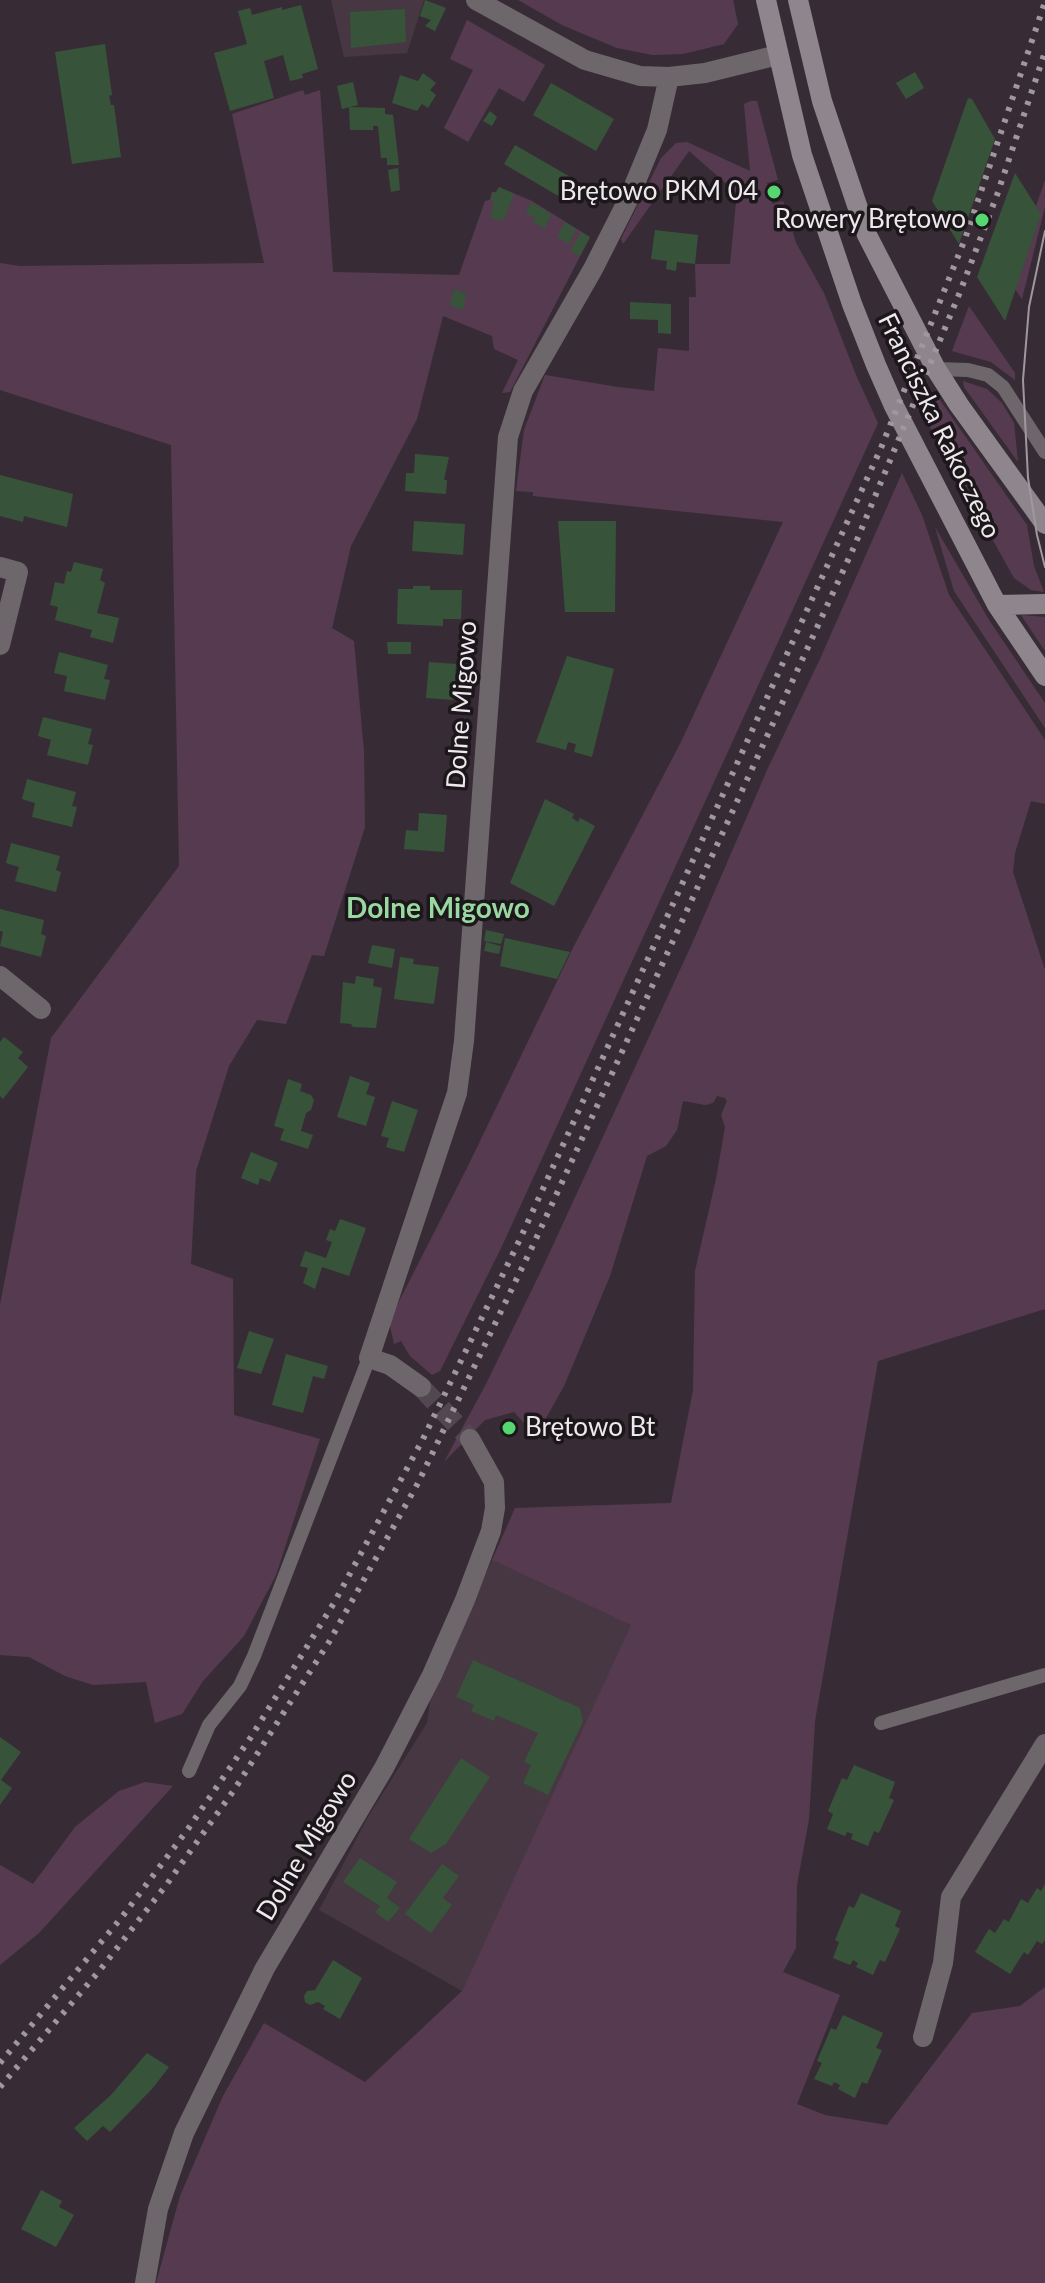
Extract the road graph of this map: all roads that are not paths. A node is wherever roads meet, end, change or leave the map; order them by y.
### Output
1 (476, 0) edge
2 (766, 0) edge
3 (798, 0) edge
4 (778, 55) junction
5 (669, 77) junction
6 (936, 369) junction
7 (1045, 452) edge
8 (1045, 524) edge
9 (0, 567) edge
10 (1045, 604) edge
11 (997, 605) junction
12 (0, 645) edge
13 (1045, 676) edge
14 (0, 976) edge
15 (41, 1009) dead end
16 (369, 1358) junction
17 (421, 1387) tunnel mouth
18 (470, 1439) tunnel mouth
19 (1045, 1675) edge
20 (881, 1723) dead end
21 (1045, 1744) edge
22 (192, 1765) dead end
23 (923, 2037) dead end
24 (145, 2283) edge

1 - 5 street
2 - 4 main road, Franciszka Rakoczego
3 - 6 main road, Franciszka Rakoczego
4 - 5 street
4 - 11 main road, Franciszka Rakoczego
5 - 16 street, Dolne Migowo
6 - 7 lane
6 - 8 main road, Franciszka Rakoczego
9 - 12 street
10 - 11 main road
11 - 13 main road, Franciszka Rakoczego
14 - 15 street
16 - 17 street
16 - 22 lane, Dolne Migowo
18 - 24 street, Dolne Migowo
19 - 20 lane
21 - 23 street

